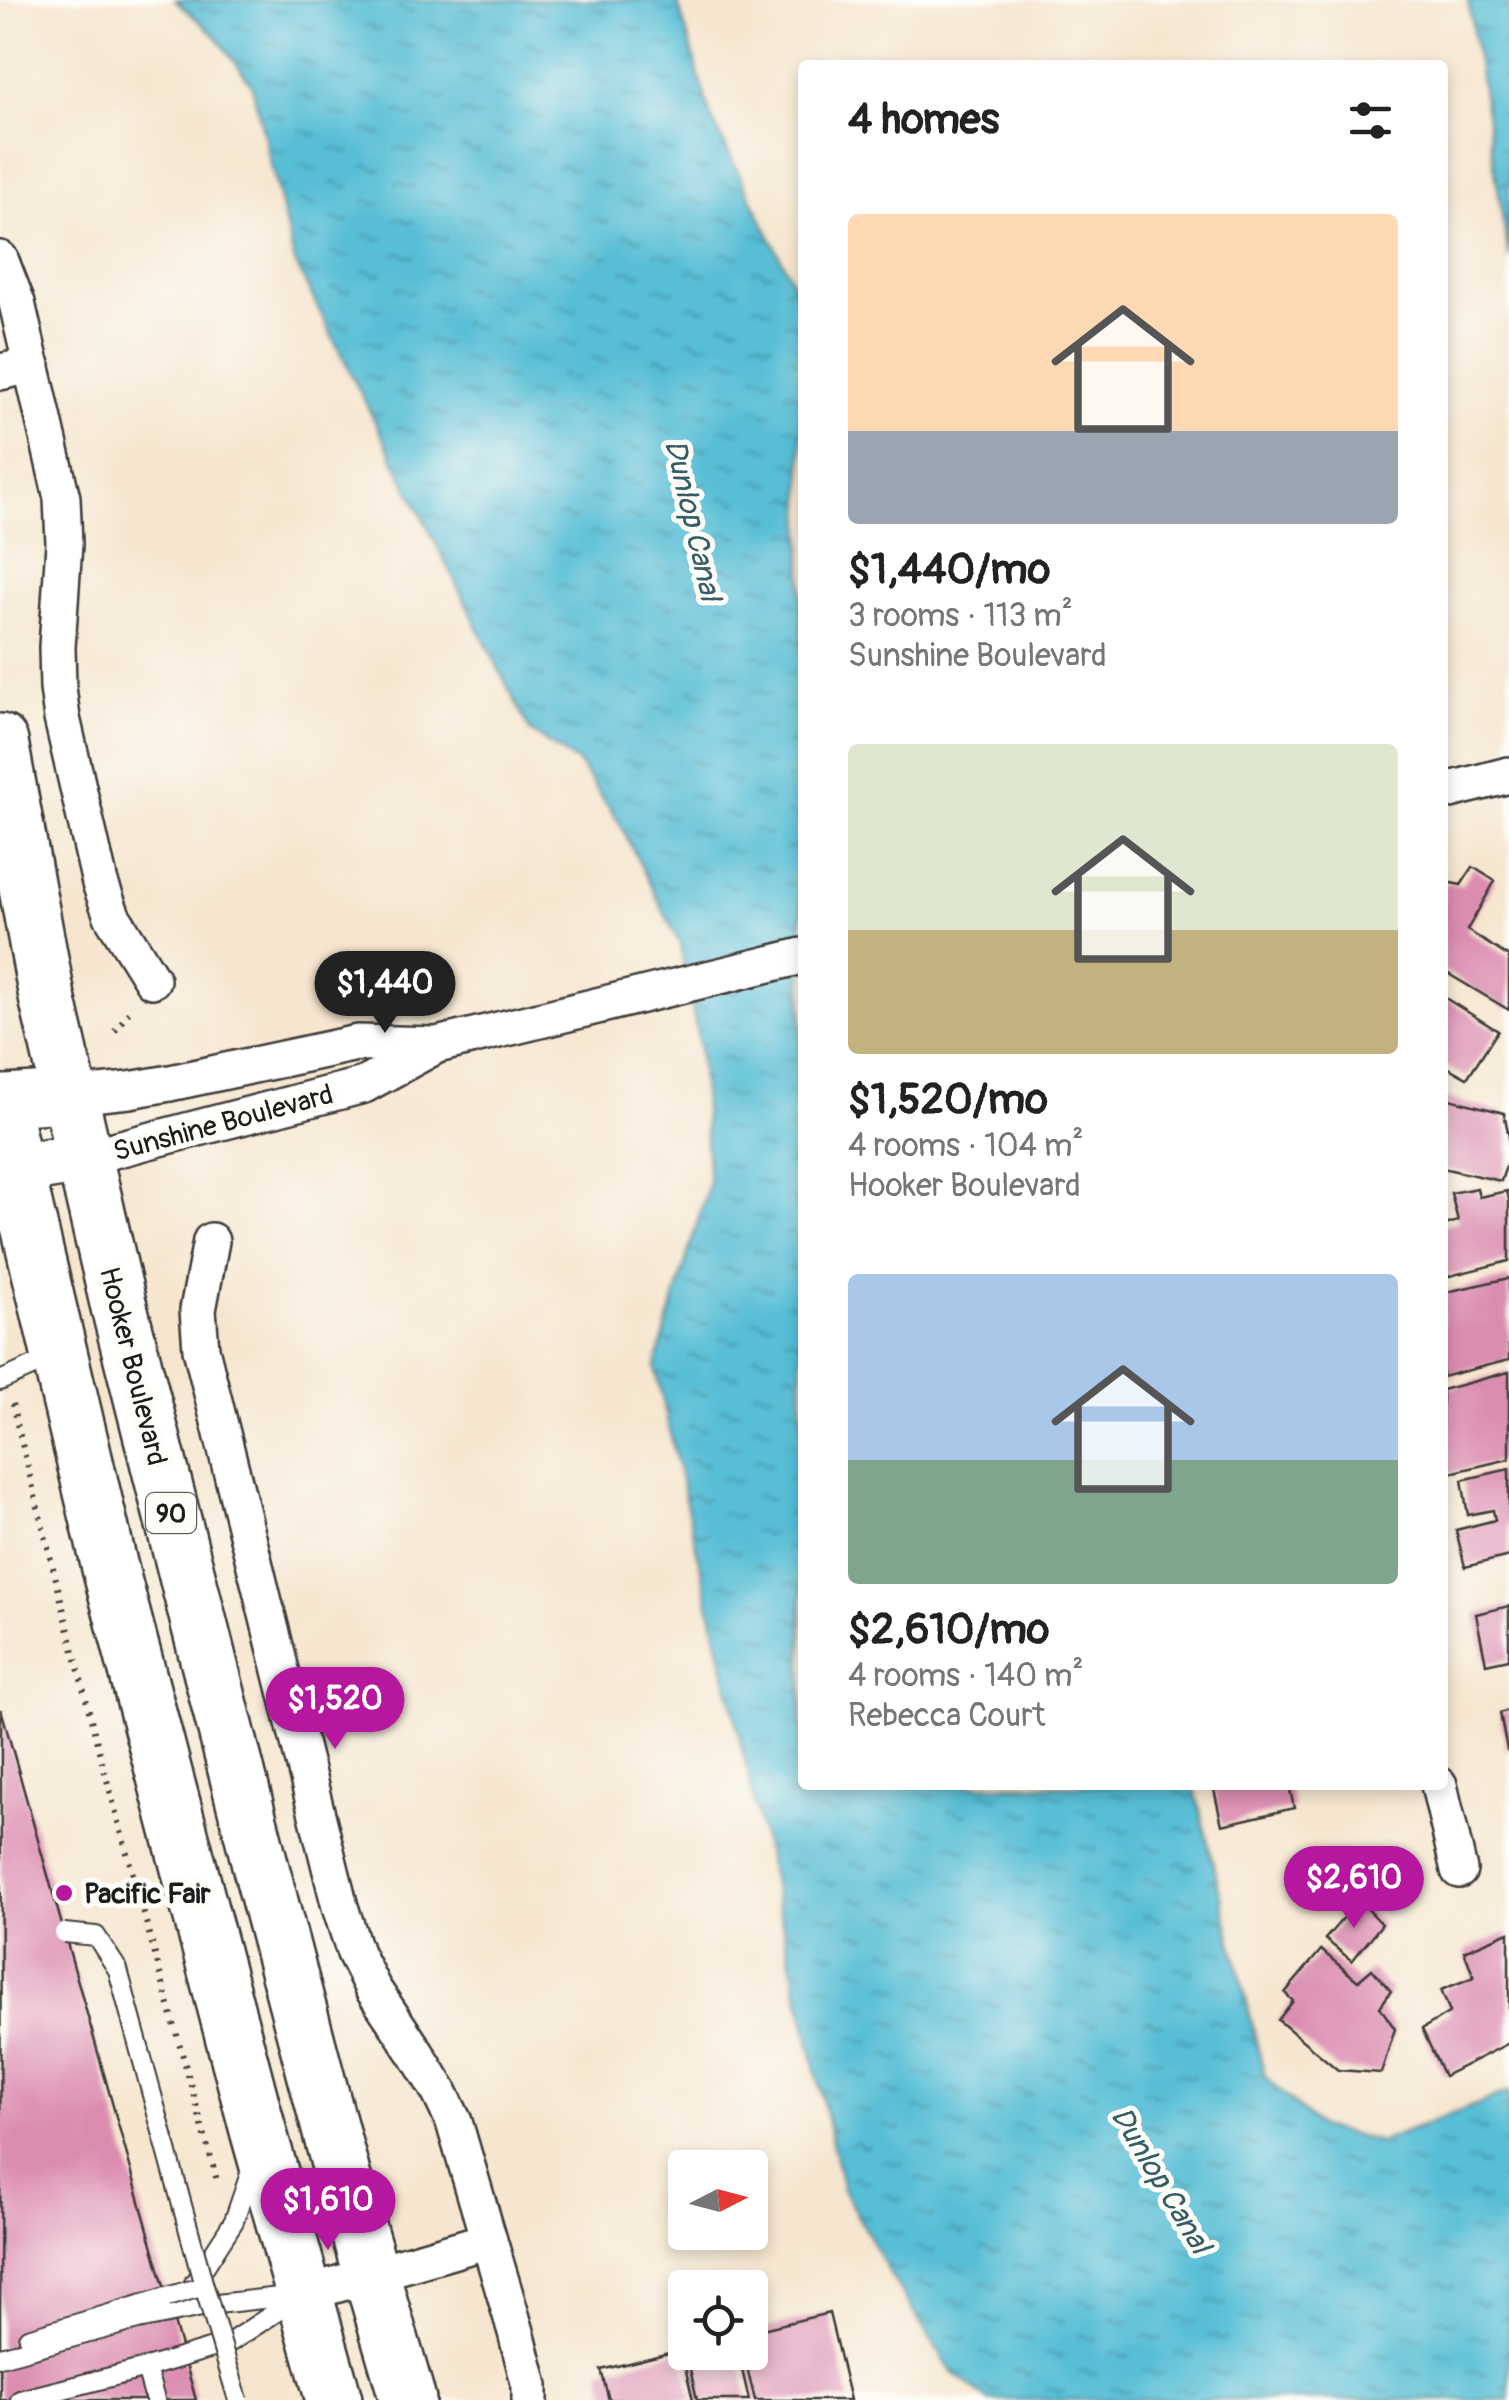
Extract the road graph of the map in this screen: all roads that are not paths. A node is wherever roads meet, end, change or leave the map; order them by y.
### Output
1 (0, 260) edge
2 (16, 369) edge
3 (0, 742) edge
4 (1509, 775) edge
5 (1448, 790) edge
6 (798, 957) edge
7 (152, 980) dead end
8 (437, 1045) junction
9 (70, 1096) junction
10 (0, 1102) edge
11 (84, 1158) junction
12 (8, 1171) edge
13 (212, 1241) dead end
14 (59, 1354) junction
15 (3, 1380) edge
16 (1439, 1790) edge
17 (1459, 1870) dead end
18 (64, 1933) dead end
19 (261, 2140) junction
20 (489, 2240) junction
21 (371, 2274) junction
22 (204, 2286) junction
23 (304, 2294) junction
24 (175, 2312) junction
25 (0, 2346) edge
26 (0, 2357) edge
27 (146, 2368) junction
28 (20, 2400) edge
29 (155, 2400) edge
30 (238, 2400) edge
31 (334, 2400) edge
32 (408, 2400) edge
33 (530, 2400) edge

1 - 2 street
2 - 7 street
3 - 9 main road, Hooker Boulevard / 90
4 - 5 street
6 - 8 street, Sunshine Boulevard
8 - 9 street, Sunshine Boulevard
8 - 11 street, Sunshine Boulevard
9 - 10 main road, Sunshine Boulevard
9 - 11 main road, Hooker Boulevard / 90
10 - 12 main road
11 - 12 main road, Sunshine Boulevard
11 - 21 main road, Hooker Boulevard / 90
12 - 14 main road
13 - 20 street
14 - 15 lane
14 - 19 main road
16 - 17 street
18 - 22 lane, bridge
19 - 23 main road
19 - 24 lane
20 - 21 street
20 - 33 street
21 - 23 street
21 - 32 main road, Hooker Boulevard / 90
22 - 25 lane, bridge
22 - 30 lane, bridge
23 - 24 lane
23 - 27 lane
23 - 31 main road
24 - 26 lane
27 - 28 lane
27 - 29 lane

